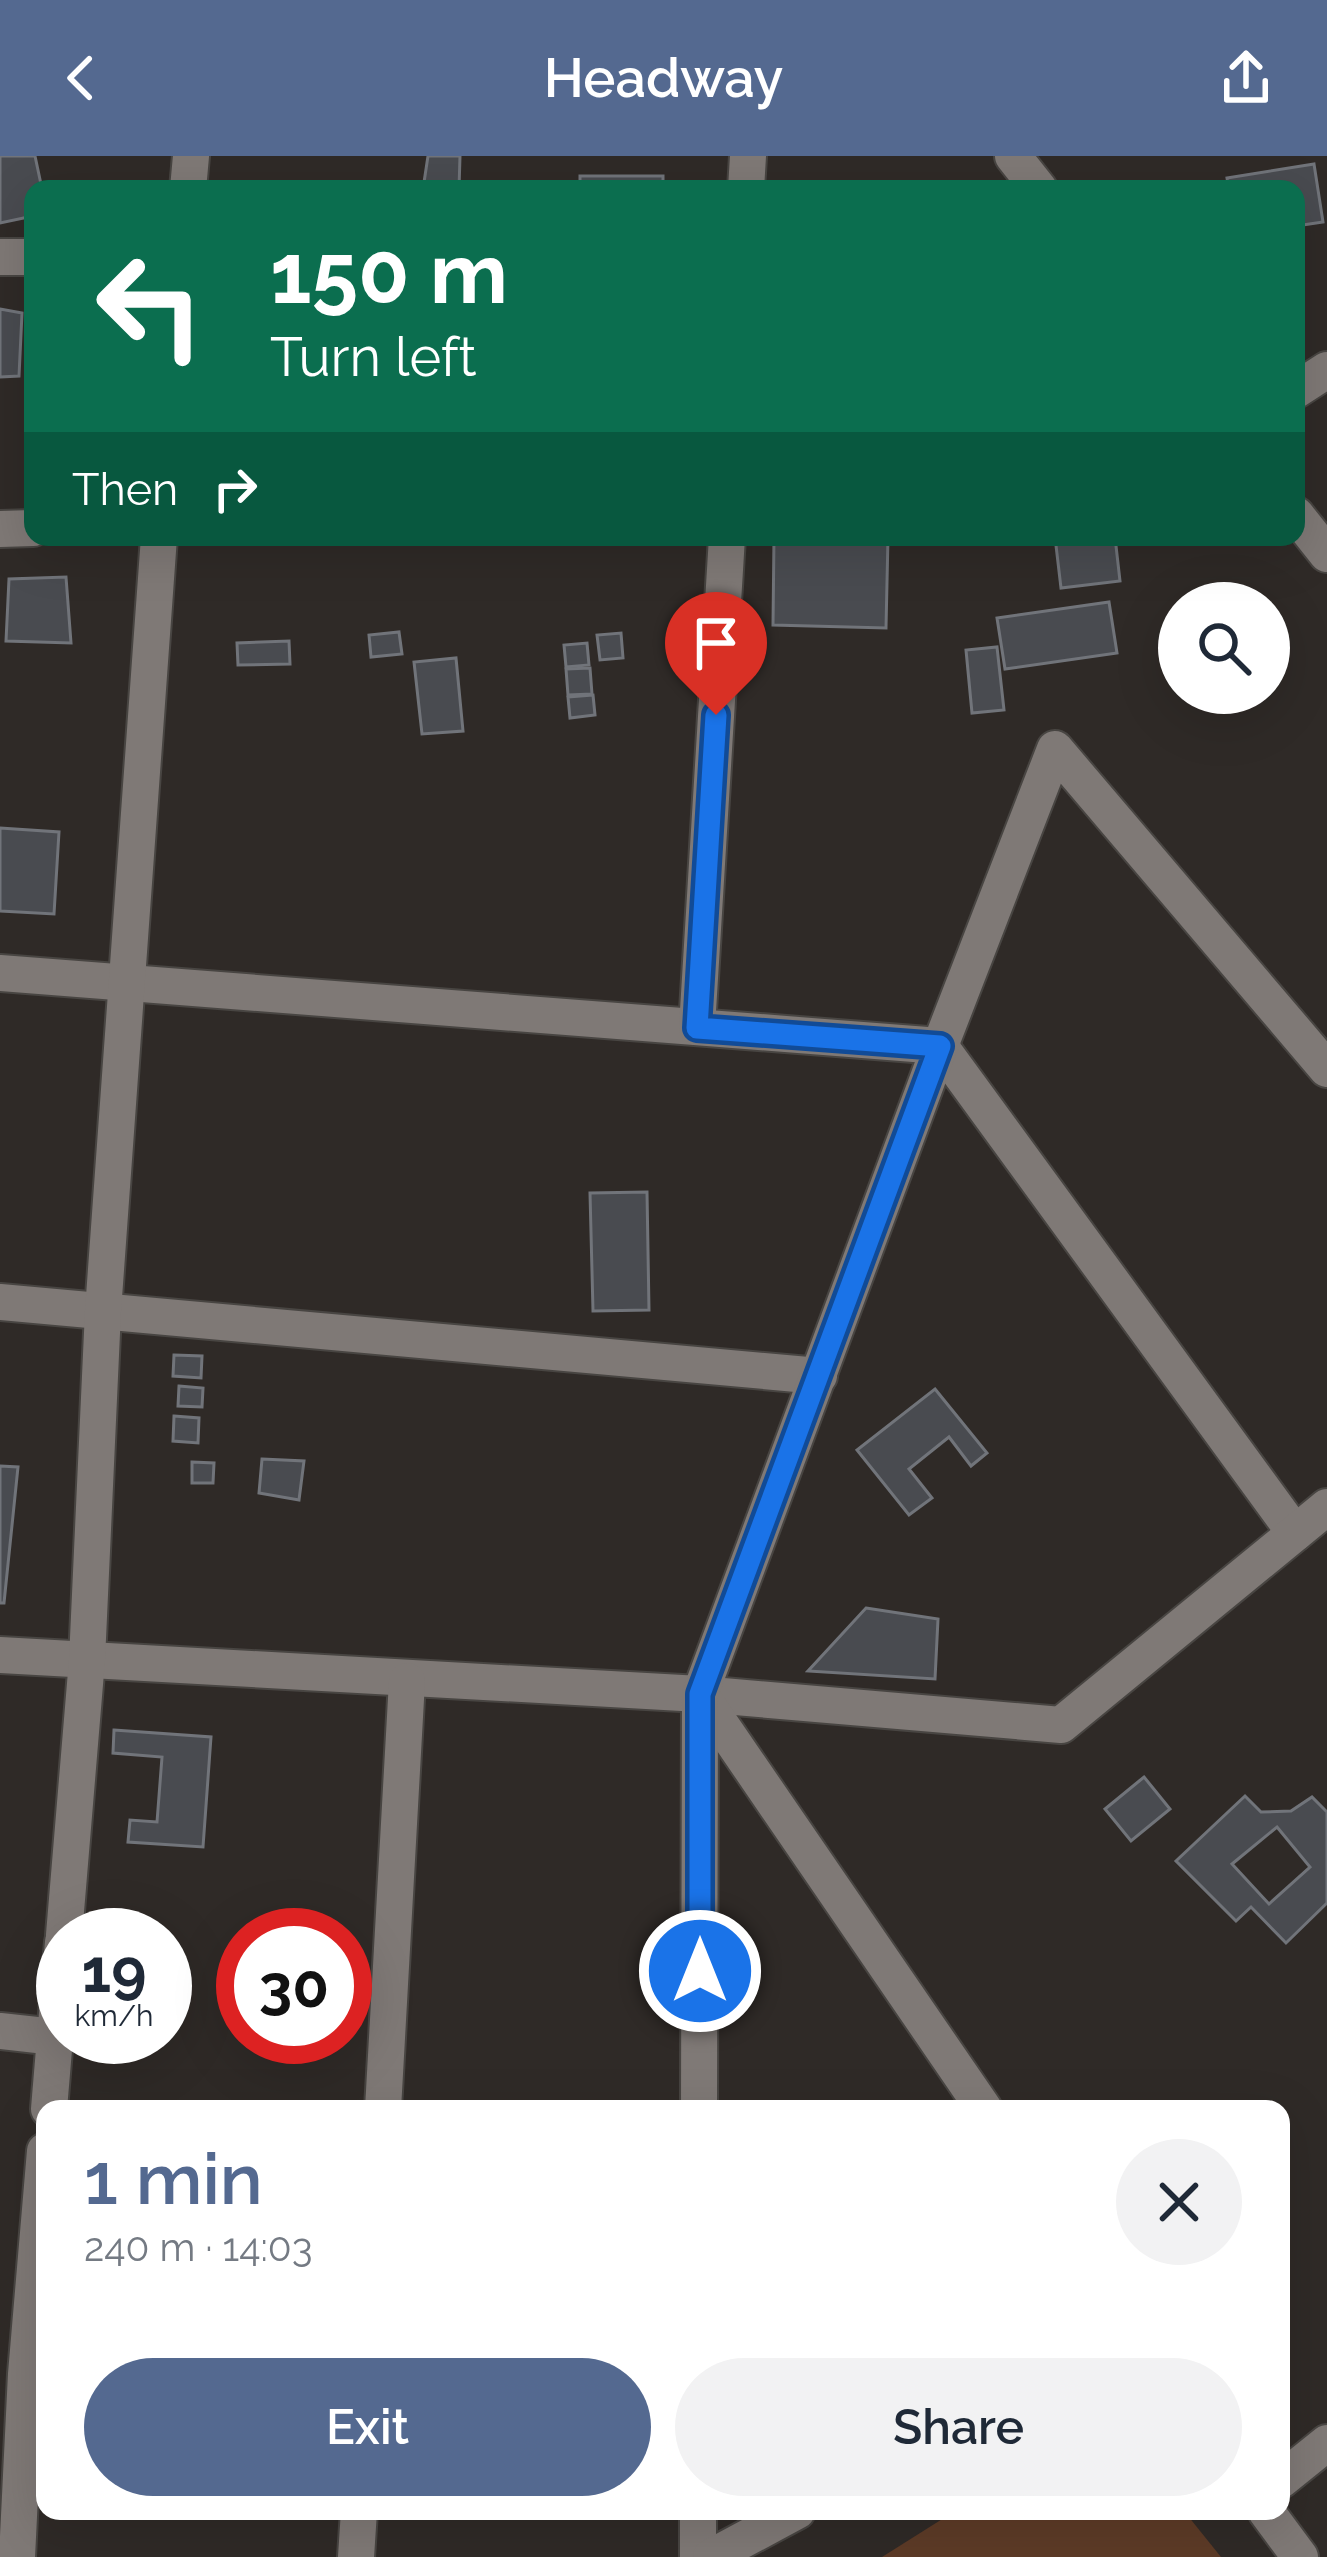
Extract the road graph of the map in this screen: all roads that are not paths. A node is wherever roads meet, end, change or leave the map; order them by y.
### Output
1 (1012, 156) edge
2 (1032, 180) edge
3 (1305, 526) edge
4 (158, 546) edge
5 (726, 546) edge
6 (1327, 554) edge
7 (0, 973) edge
8 (126, 983) junction
9 (697, 1028) junction
10 (940, 1046) junction
11 (1327, 1070) edge
12 (0, 1302) edge
13 (103, 1311) junction
14 (819, 1376) junction
15 (1327, 1507) edge
16 (1295, 1533) junction
17 (0, 1655) edge
18 (87, 1660) junction
19 (407, 1681) junction
20 (700, 1694) junction
21 (66, 1908) edge
22 (0, 2031) edge
23 (36, 2035) edge
24 (53, 2064) edge
25 (50, 2100) edge
26 (383, 2100) edge
27 (699, 2100) edge
28 (978, 2100) edge
29 (36, 2247) edge
30 (24, 2374) edge
31 (1327, 2444) edge
32 (1290, 2473) edge
33 (358, 2520) edge
34 (698, 2520) edge
35 (780, 2520) edge
36 (1273, 2520) edge
37 (17, 2557) edge
38 (356, 2557) edge
39 (698, 2557) edge
40 (711, 2557) edge
41 (1300, 2557) edge

1 - 2 street
3 - 6 street
4 - 8 street
5 - 9 street
7 - 8 street
8 - 9 street
8 - 13 street
9 - 10 street
10 - 11 street
10 - 14 street
10 - 16 street
12 - 13 street
13 - 14 street
13 - 18 street
14 - 20 street
15 - 16 street
16 - 20 street
17 - 18 street
18 - 19 street
18 - 21 street
19 - 20 street
19 - 26 street
20 - 27 street
20 - 28 street
22 - 23 street
24 - 25 street
29 - 30 street
30 - 37 street
31 - 32 street
33 - 38 street
34 - 39 street
35 - 40 street
36 - 41 street

